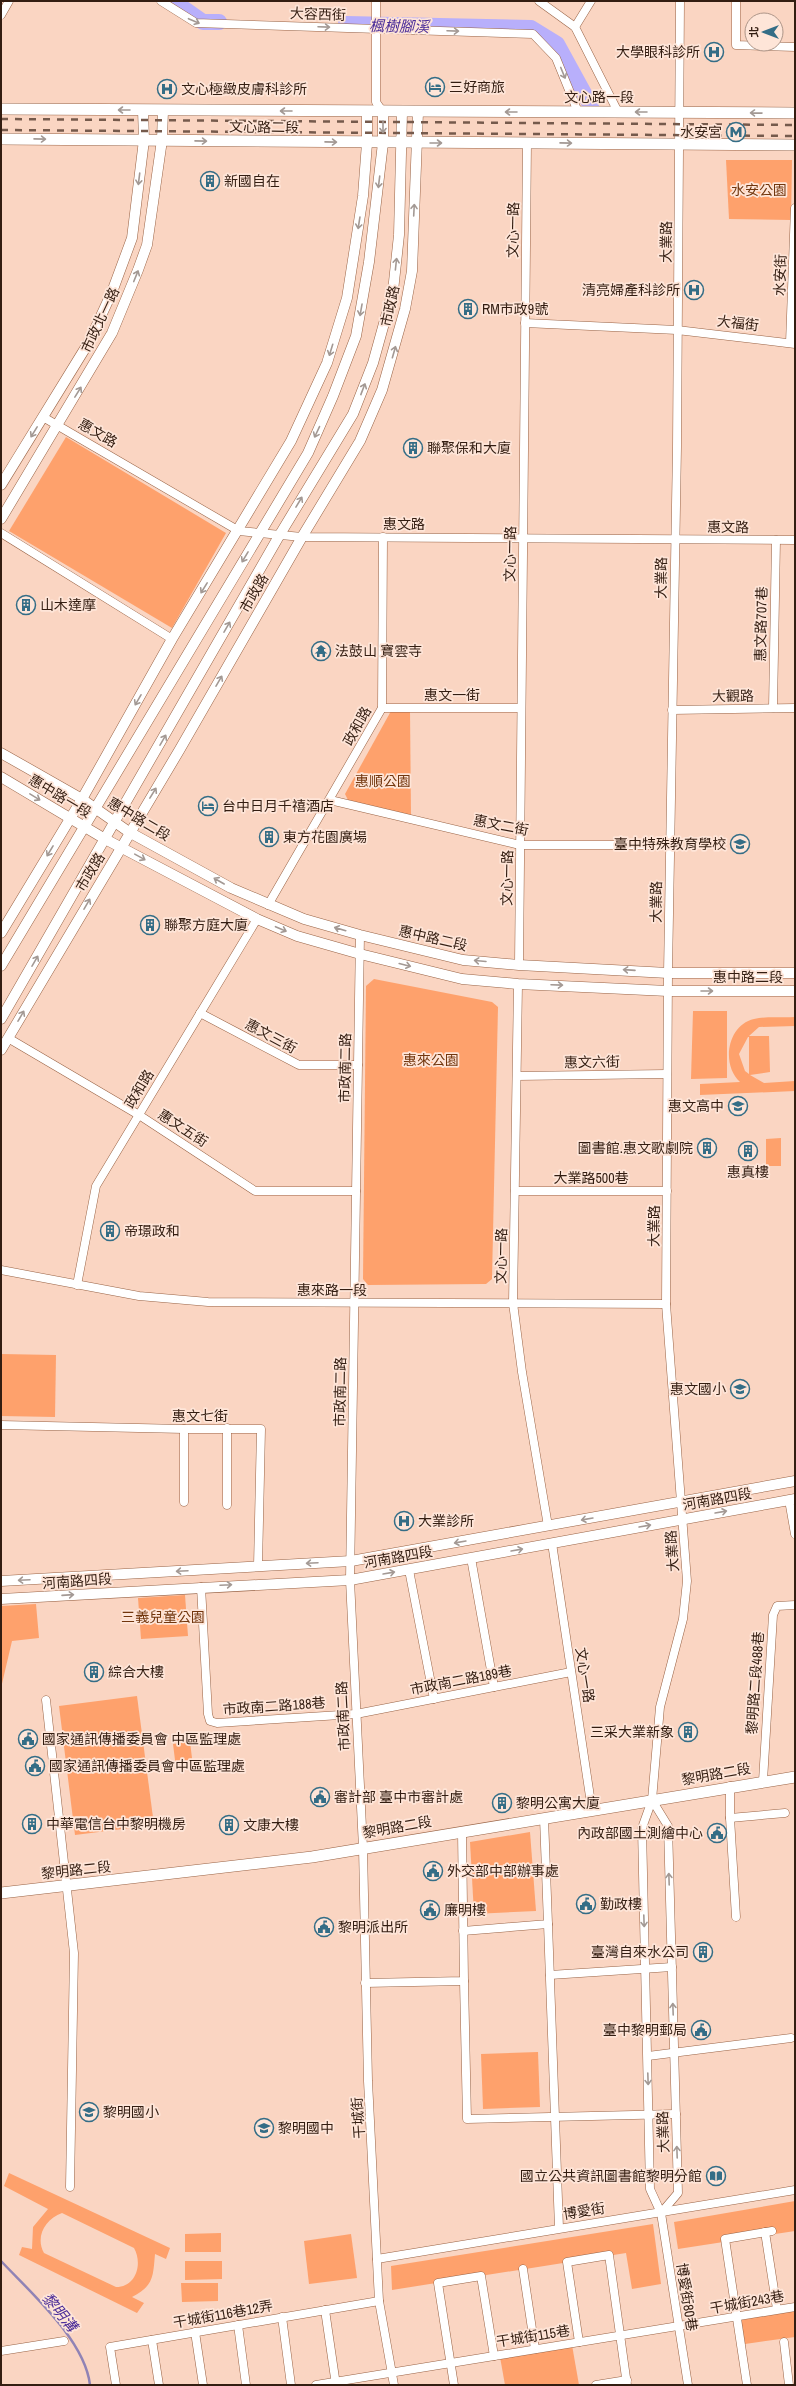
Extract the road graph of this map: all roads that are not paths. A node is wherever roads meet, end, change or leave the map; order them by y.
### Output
1 (9, 1) edge
2 (161, 1) edge
3 (376, 1) edge
4 (540, 1) edge
5 (591, 1) edge
6 (680, 1) edge
7 (736, 1) edge
8 (1, 15) edge
9 (575, 27) junction
10 (376, 28) junction
11 (795, 47) edge
12 (376, 102) junction
13 (1, 109) edge
14 (143, 110) junction
15 (163, 110) junction
16 (367, 111) junction
17 (383, 112) junction
18 (402, 112) junction
19 (418, 112) junction
20 (578, 112) junction
21 (618, 112) junction
22 (680, 112) junction
23 (795, 114) edge
24 (1, 139) edge
25 (144, 140) junction
26 (162, 140) junction
27 (527, 142) junction
28 (367, 143) junction
29 (383, 143) junction
30 (402, 143) junction
31 (417, 143) junction
32 (680, 144) junction
33 (795, 145) edge
34 (795, 208) edge
35 (525, 323) junction
36 (677, 330) junction
37 (793, 343) edge
38 (43, 417) junction
39 (58, 425) junction
40 (1, 485) edge
41 (1, 519) edge
42 (239, 531) junction
43 (1, 533) edge
44 (259, 534) junction
45 (279, 536) junction
46 (302, 537) junction
47 (383, 537) junction
48 (523, 538) junction
49 (675, 539) junction
50 (776, 540) junction
51 (795, 540) edge
52 (172, 639) junction
53 (382, 708) junction
54 (522, 708) junction
55 (773, 708) junction
56 (795, 708) edge
57 (672, 710) junction
58 (1, 753) edge
59 (1, 777) edge
60 (82, 799) junction
61 (330, 800) junction
62 (96, 809) junction
63 (70, 818) junction
64 (115, 822) junction
65 (84, 826) junction
66 (129, 832) junction
67 (105, 839) junction
68 (670, 844) junction
69 (520, 845) junction
70 (121, 847) junction
71 (268, 905) junction
72 (257, 919) junction
73 (1, 933) edge
74 (360, 935) junction
75 (360, 954) junction
76 (519, 965) junction
77 (1, 966) edge
78 (668, 973) junction
79 (795, 973) edge
80 (518, 984) junction
81 (668, 991) junction
82 (795, 991) edge
83 (200, 1013) junction
84 (1, 1019) edge
85 (8, 1038) junction
86 (1, 1050) edge
87 (358, 1065) junction
88 (667, 1074) junction
89 (517, 1076) junction
90 (139, 1115) junction
91 (356, 1191) junction
92 (515, 1191) junction
93 (667, 1191) junction
94 (1, 1270) edge
95 (76, 1285) junction
96 (355, 1303) junction
97 (513, 1304) junction
98 (666, 1304) junction
99 (1, 1425) edge
100 (227, 1428) junction
101 (184, 1430) junction
102 (795, 1481) edge
103 (792, 1500) edge
104 (184, 1502) dead end
105 (681, 1502) junction
106 (227, 1505) dead end
107 (683, 1519) junction
108 (548, 1526) junction
109 (795, 1534) edge
110 (552, 1543) junction
111 (471, 1558) junction
112 (351, 1561) junction
113 (258, 1566) junction
114 (409, 1570) junction
115 (350, 1580) junction
116 (1, 1581) edge
117 (201, 1587) junction
118 (1, 1600) edge
119 (795, 1605) edge
120 (571, 1672) junction
121 (494, 1687) junction
122 (434, 1699) junction
123 (46, 1700) dead end
124 (356, 1714) junction
125 (795, 1777) edge
126 (763, 1781) junction
127 (730, 1786) junction
128 (652, 1800) junction
129 (592, 1810) junction
130 (785, 1814) dead end
131 (544, 1818) junction
132 (730, 1818) junction
133 (462, 1832) junction
134 (363, 1848) junction
135 (66, 1886) junction
136 (1, 1893) edge
137 (736, 1917) dead end
138 (548, 1924) junction
139 (463, 1931) junction
140 (672, 1967) junction
141 (646, 1968) junction
142 (550, 1975) junction
143 (464, 1981) junction
144 (365, 1983) junction
145 (791, 2038) dead end
146 (674, 2054) junction
147 (648, 2056) junction
148 (649, 2114) junction
149 (676, 2114) junction
150 (555, 2117) junction
151 (70, 2187) dead end
152 (795, 2190) edge
153 (661, 2213) junction
154 (559, 2228) junction
155 (377, 2259) junction
156 (523, 2269) dead end
157 (379, 2301) junction
158 (795, 2307) edge
159 (778, 2309) junction
160 (325, 2310) junction
161 (282, 2317) junction
162 (736, 2317) junction
163 (238, 2325) junction
164 (679, 2326) junction
165 (195, 2332) junction
166 (621, 2335) junction
167 (152, 2340) junction
168 (64, 2341) dead end
169 (579, 2342) junction
170 (784, 2342) dead end
171 (535, 2349) junction
172 (1, 2351) edge
173 (494, 2356) junction
174 (451, 2363) junction
175 (391, 2372) junction
176 (336, 2383) edge
177 (627, 2383) edge
178 (116, 2385) edge
179 (159, 2385) edge
180 (203, 2385) edge
181 (246, 2385) edge
182 (291, 2385) edge
183 (316, 2385) edge
184 (394, 2385) edge
185 (454, 2385) edge
186 (596, 2385) edge
187 (688, 2385) edge
188 (746, 2385) edge
189 (789, 2385) edge

1 - 8 street
2 -> 10 street, 大容西街
3 - 10 street
4 - 9 street
5 - 9 street
6 - 22 street, 大業路
7 - 11 street
9 - 21 street
10 - 12 street
10 -> 20 street, 大容西街
12 - 16 street
12 - 17 street
12 - 18 street
14 -> 13 main road, 文心路二段
14 - 15 main road, 文心路二段
14 - 25 street, 市政北一路
16 -> 15 main road, 文心路二段
15 - 26 street, 市政北一路
16 - 17 main road, 文心路二段
16 - 28 street
17 - 18 main road, 文心路二段
17 -> 29 street, 市政路
18 - 19 main road, 文心路一段
18 - 30 street, 市政路
20 -> 19 main road, 文心路一段
19 - 31 street, 市政路
20 - 21 main road, 文心路一段
22 -> 21 main road, 文心路一段
23 -> 22 main road, 文心路一段
22 - 32 street, 大業路
24 -> 25 main road, 文心路二段
25 - 26 main road, 文心路二段
25 -> 38 street, 市政北一路
26 -> 28 main road, 文心路二段
39 -> 26 street, 市政北一路
31 -> 27 main road, 文心路二段
27 -> 32 main road
27 - 35 street, 文心一路
28 - 29 main road, 文心路二段
28 -> 42 street
29 - 30 main road, 文心路二段
29 -> 44 street, 市政路
30 - 31 main road, 文心路二段
45 -> 30 street, 市政路
46 -> 31 street, 市政路
32 - 33 main road
32 - 36 street, 大業路
34 - 37 street, 水安街
35 - 36 street, 大福街
35 - 48 street, 文心一路
36 - 37 street, 大福街
36 - 49 street, 大業路
38 - 39 street, 惠文路
38 -> 40 street, 市政北一路
39 - 41 street, 市政北一路
39 - 42 street, 惠文路
42 - 44 street, 惠文路
42 -> 52 street
43 - 52 street
44 - 45 street, 惠文路
44 -> 62 street, 市政路
45 - 46 street, 惠文路
64 -> 45 street, 市政路
46 - 47 street, 惠文路
66 -> 46 street, 市政路
47 - 48 street, 惠文路
47 - 53 street, 政和路
48 - 49 street, 惠文路
48 - 54 street, 文心一路
49 - 50 street, 惠文路
49 - 57 street, 大業路
50 - 51 street, 惠文路
50 - 55 street, 惠文路707巷
52 -> 60 street
53 - 54 street, 惠文一街
53 - 61 street, 政和路
54 - 69 street, 文心一路
55 - 56 street, 大觀路
55 - 57 street, 大觀路
57 - 68 street, 大業路
58 - 60 street, 惠中路一段
59 -> 63 street, 惠中路一段
60 - 62 street, 惠中路一段
60 - 63 street
61 - 69 street, 惠文二街
61 - 71 street, 政和路
62 - 64 street, 惠中路二段
62 - 65 street, 市政路
63 - 65 street, 惠中路一段
63 -> 73 street
64 - 66 street, 惠中路二段
64 - 67 street, 市政路
65 - 67 street, 惠中路一段
65 - 77 street, 市政路
66 - 70 street, 市政路
71 -> 66 street, 惠中路二段
67 - 70 street, 惠中路二段
84 -> 67 street, 市政路
68 - 69 street, 惠文二街
68 - 78 street, 大業路
69 - 76 street, 文心一路
70 -> 72 street, 惠中路二段
85 -> 70 street, 市政路
74 -> 71 street, 惠中路二段
72 -> 75 street, 惠中路二段
72 - 83 street, 政和路
74 - 75 street, 市政南二路
76 -> 74 street, 惠中路二段
75 -> 80 street, 惠中路二段
75 - 87 street, 市政南二路
78 -> 76 street, 惠中路二段
78 - 79 street, 惠中路二段
78 - 81 street, 大業路
80 -> 81 street, 惠中路二段
80 - 89 street, 文心一路
81 -> 82 street, 惠中路二段
81 - 88 street, 大業路
83 - 87 street, 惠文三街
83 - 90 street, 政和路
85 - 86 street, 市政路
85 - 90 street, 惠文五街
87 - 91 street, 市政南二路
88 - 89 street, 惠文六街
88 - 93 street, 大業路
89 - 92 street, 文心一路
90 - 91 street, 惠文五街
90 - 95 street, 政和路
91 - 96 street, 市政南二路
92 - 93 street, 大業路500巷
92 - 97 street, 文心一路
93 - 98 street, 大業路
94 - 95 street, 惠來路一段
95 - 96 street, 惠來路一段
96 - 97 street, 惠來路一段
96 - 112 street, 市政南二路
97 - 98 street, 惠來路一段
97 - 108 street, 文心一路
98 - 105 street, 大業路
99 - 101 street, 惠文七街
100 - 101 street, 惠文七街
100 - 106 street
100 - 113 street, 惠文七街
101 - 104 street
102 - 105 street, 河南路四段
107 -> 103 street, 河南路四段
103 - 109 street
105 - 107 street, 大業路
105 -> 108 street, 河南路四段
110 -> 107 street, 河南路四段
107 - 128 street, 大業路
108 -> 112 street, 河南路四段
111 -> 110 street, 河南路四段
110 - 120 street, 文心一路
111 - 114 street, 河南路四段
111 - 121 street
112 -> 113 street, 河南路四段
112 - 115 street, 市政南二路
113 -> 116 street, 河南路四段
115 -> 114 street, 河南路四段
114 - 122 street
117 -> 115 street, 河南路四段
115 - 124 street, 市政南二路
118 -> 117 street, 河南路四段
117 - 124 street, 市政南二路188巷
119 - 126 street, 黎明路二段488巷
120 - 121 street, 市政南二路189巷
120 - 129 street, 文心一路
121 - 122 street, 市政南二路189巷
122 - 124 street, 市政南二路189巷
123 - 135 street
124 - 134 street, 市政南二路
125 - 126 main road, 黎明路二段
126 - 127 main road, 黎明路二段
127 - 128 main road, 黎明路二段
127 - 132 street
128 - 129 main road, 黎明路二段
140 -> 128 street, 大業路
128 -> 141 street, 大業路
129 - 131 main road, 黎明路二段
130 - 132 street
131 - 133 main road, 黎明路二段
131 - 138 street
132 - 137 street
133 - 134 main road, 黎明路二段
133 - 139 street
134 - 135 main road, 黎明路二段
134 - 144 street, 干城街
135 - 136 main road, 黎明路二段
135 - 151 street
138 - 139 street
138 - 142 street
139 - 143 street
140 - 141 street
146 -> 140 street, 大業路
141 - 142 street
141 - 147 street, 大業路
142 - 150 street
143 - 144 street
143 - 150 street
144 - 155 street, 干城街
145 - 146 street
146 - 147 street
146 - 149 street, 大業路
147 -> 148 street, 大業路
148 - 149 street
148 - 150 street
148 - 153 street, 大業路
153 -> 149 street, 大業路
150 - 154 street
152 - 153 street, 博愛街
153 - 154 street, 博愛街
153 - 164 street, 博愛街80巷
154 - 155 street, 博愛街
155 - 157 street, 干城街
156 - 171 street
157 - 160 street, 干城街116巷12弄
157 - 175 street, 干城街
158 - 159 street, 干城街243巷
159 - 162 street, 干城街243巷
159 - 162 street
160 - 161 street, 干城街116巷12弄
160 - 176 street
161 - 163 street, 干城街116巷12弄
161 - 182 street
162 - 164 street, 干城街243巷
162 - 188 street
163 - 165 street, 干城街116巷12弄
163 - 181 street
164 - 166 street, 干城街115巷
164 - 187 street, 博愛街80巷
165 - 167 street, 干城街116巷12弄
165 - 180 street
166 - 169 street, 干城街115巷
166 - 169 street
166 - 177 street
167 - 178 street, 干城街116巷12弄
167 - 179 street
168 - 172 street
169 - 171 street, 干城街115巷
170 - 189 street
171 - 173 street, 干城街115巷
173 - 174 street, 干城街115巷
173 - 174 street
174 - 175 street, 干城街115巷
174 - 185 street
175 - 176 street, 干城街115巷
175 - 184 street, 干城街
176 - 183 street, 干城街115巷
177 - 186 street

